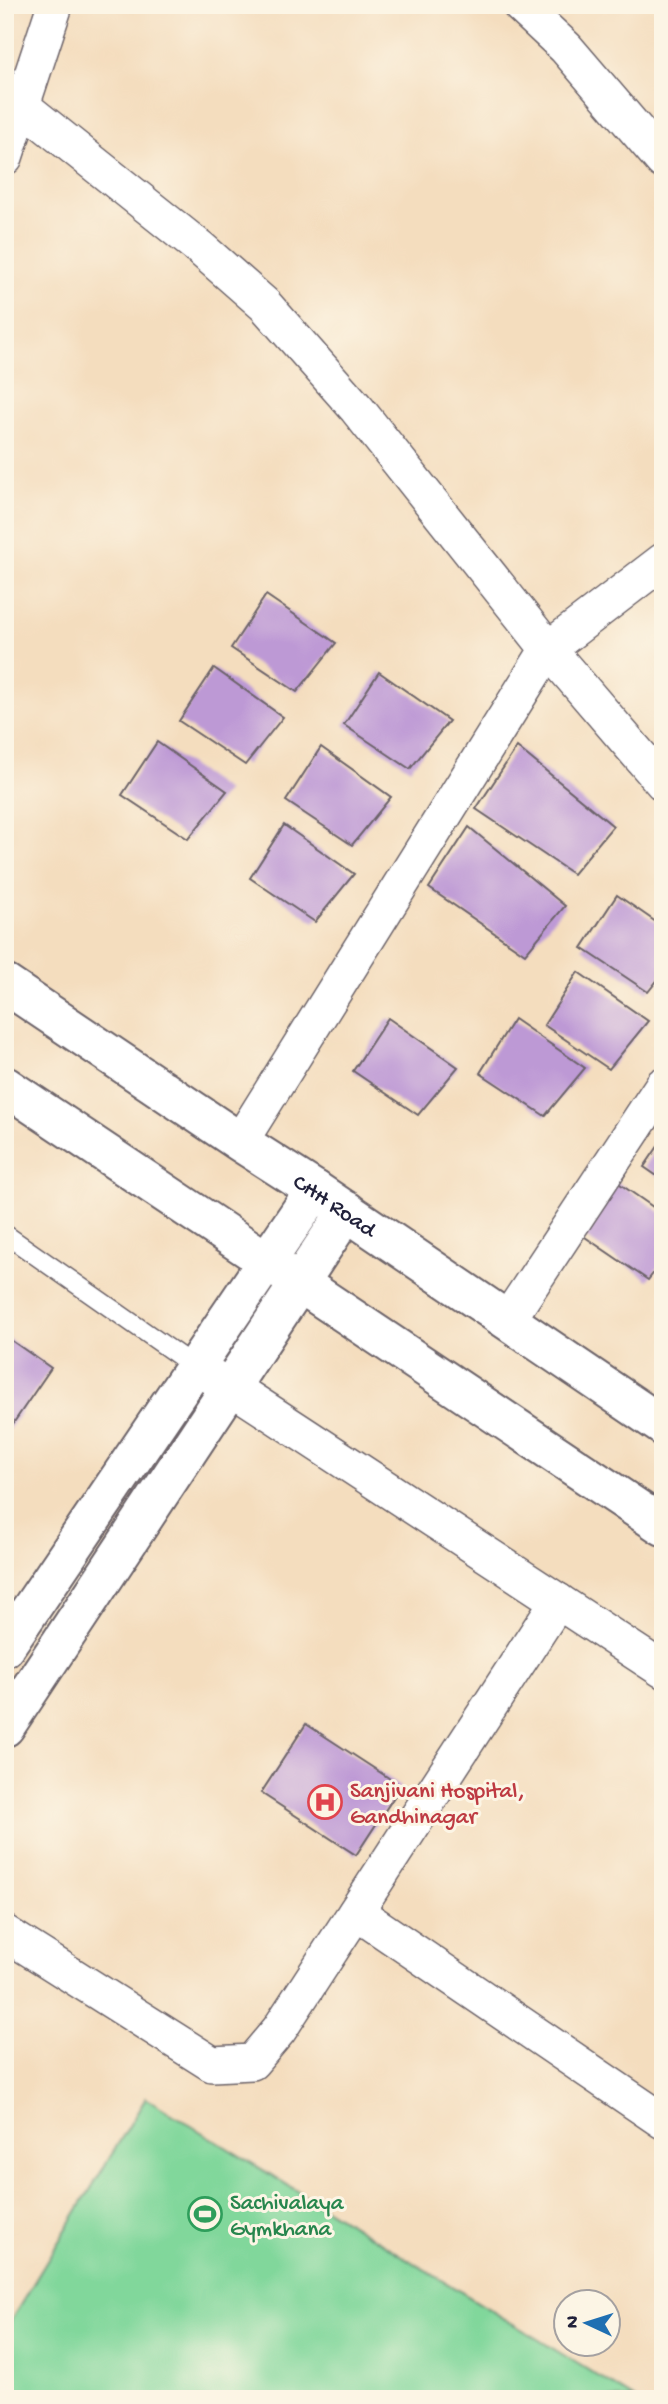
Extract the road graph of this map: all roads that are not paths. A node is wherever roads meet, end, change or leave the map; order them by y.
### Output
1 (55, 5) edge
2 (520, 5) edge
3 (22, 106) junction
4 (5, 157) edge
5 (663, 160) edge
6 (663, 561) edge
7 (548, 649) junction
8 (663, 783) edge
9 (5, 984) edge
10 (663, 1085) edge
11 (5, 1086) edge
12 (240, 1142) junction
13 (315, 1190) junction
14 (347, 1211) junction
15 (5, 1234) edge
16 (267, 1261) junction
17 (300, 1283) junction
18 (507, 1321) junction
19 (195, 1367) junction
20 (231, 1387) junction
21 (183, 1422) junction
22 (663, 1426) edge
23 (100, 1507) junction
24 (663, 1525) edge
25 (136, 1530) junction
26 (558, 1601) junction
27 (5, 1647) edge
28 (663, 1670) edge
29 (5, 1727) edge
30 (356, 1912) junction
31 (5, 1933) edge
32 (663, 2122) edge

1 - 3 street
2 - 5 street
3 - 4 street
3 - 7 street
6 - 7 street
7 - 8 street
7 - 12 street
9 - 12 street, CHH Road
10 - 18 street
11 - 16 street
12 - 13 street, CHH Road
13 - 14 street, CHH Road
13 - 16 street
14 - 17 street
14 - 18 street, CHH Road
15 - 19 lane
16 - 17 street
16 - 19 street
17 - 20 street
17 - 24 street
18 - 22 street, CHH Road
19 - 20 street
19 - 21 street
20 - 21 street
20 - 26 street
21 - 23 street
21 - 25 street
23 - 25 lane
23 - 27 street
25 - 29 street
26 - 28 street
26 - 30 street
30 - 31 street
30 - 32 street

